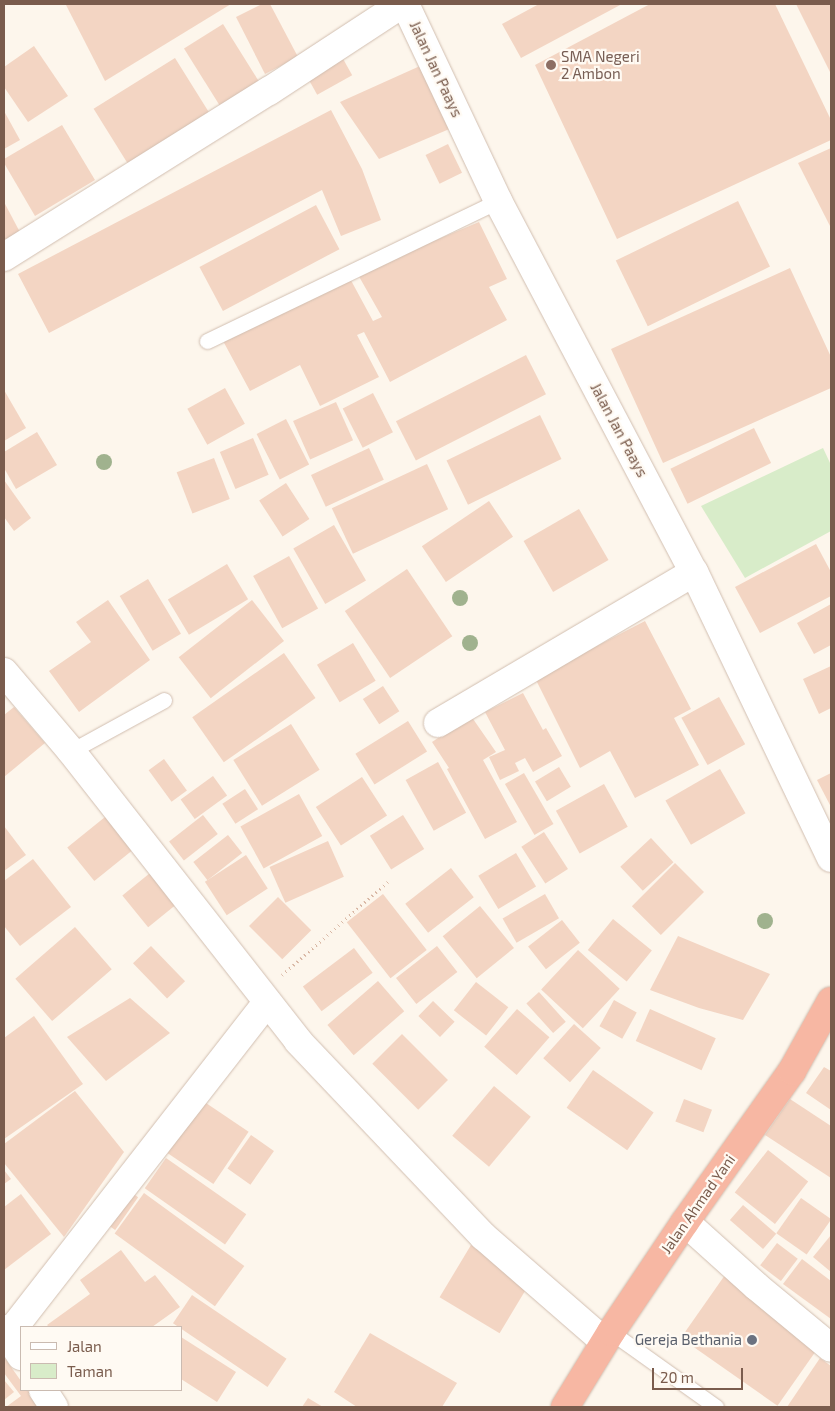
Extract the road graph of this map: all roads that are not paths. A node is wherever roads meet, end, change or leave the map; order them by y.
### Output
1 (404, 4) edge
2 (498, 200) junction
3 (4, 257) edge
4 (207, 341) dead end
5 (694, 572) junction
6 (4, 672) edge
7 (164, 700) dead end
8 (438, 722) dead end
9 (71, 751) junction
10 (831, 858) edge
11 (264, 998) junction
12 (831, 1002) edge
13 (685, 1222) junction
14 (21, 1326) edge
15 (20, 1328) edge
16 (608, 1336) junction
17 (11, 1340) edge
18 (831, 1348) edge
19 (44, 1391) edge
20 (54, 1407) edge
21 (565, 1407) edge
22 (716, 1407) edge

1 - 2 street, Jalan Jan Paays
1 - 3 street
2 - 4 lane
2 - 5 street, Jalan Jan Paays
5 - 8 street
5 - 10 street, Jalan Jan Paays
6 - 9 street
7 - 9 lane
9 - 11 street
11 - 14 street
11 - 16 street
12 - 13 highway, Jalan Ahmad Yani
13 - 16 highway, Jalan Ahmad Yani
13 - 18 street
15 - 17 street
16 - 21 highway, Jalan Ahmad Yani
16 - 22 lane
19 - 20 street

